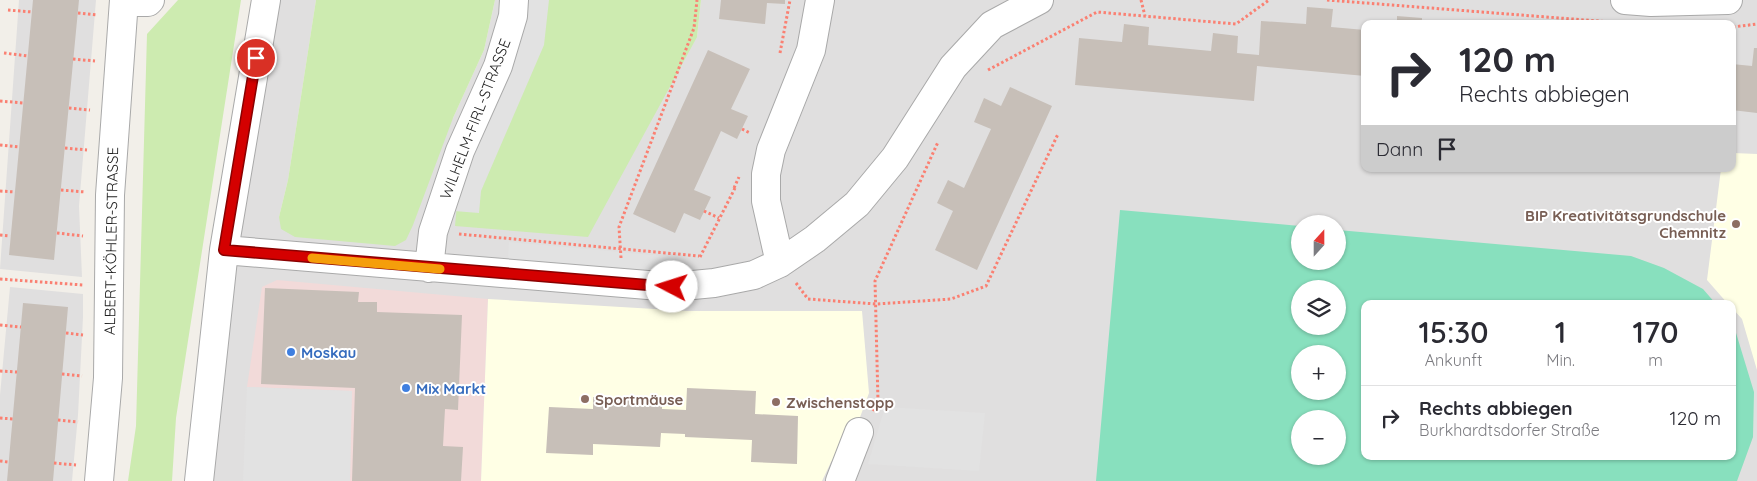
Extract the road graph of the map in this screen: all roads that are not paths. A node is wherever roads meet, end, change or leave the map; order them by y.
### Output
1 (266, 0) edge
2 (514, 0) edge
3 (820, 0) edge
4 (1039, 0) edge
5 (1728, 0) edge
6 (133, 1) edge
7 (1620, 11) edge
8 (224, 250) junction
9 (780, 263) junction
10 (429, 268) junction
11 (859, 432) road end
12 (99, 481) edge
13 (198, 481) edge
14 (840, 481) edge

1 - 8 street
2 - 10 street, WILHELM-FIRL-STRASSE
3 - 9 street
4 - 9 street
5 - 7 street
6 - 12 street, ALBERT-KÖHLER-STRASSE
8 - 10 street
8 - 13 street
9 - 10 street
11 - 14 street

